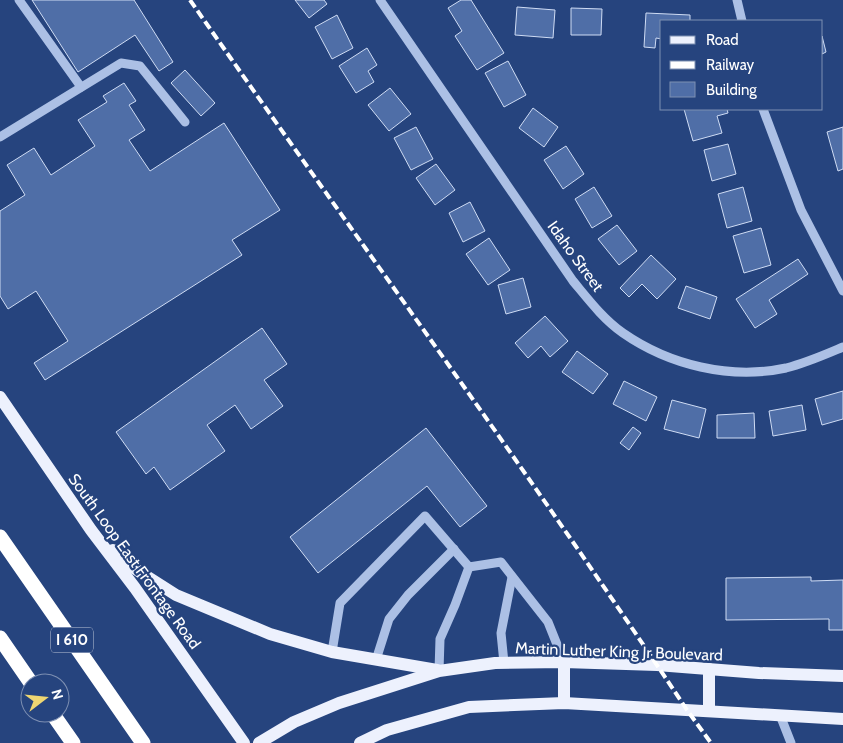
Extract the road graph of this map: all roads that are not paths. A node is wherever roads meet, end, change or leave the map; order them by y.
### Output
1 (19, 0) edge
2 (380, 0) edge
3 (737, 0) edge
4 (742, 20) edge
5 (81, 87) junction
6 (763, 110) edge
7 (185, 122) dead end
8 (0, 137) edge
9 (843, 291) edge
10 (843, 347) edge
11 (0, 397) edge
12 (91, 530) junction
13 (0, 536) edge
14 (454, 549) junction
15 (469, 567) junction
16 (512, 577) junction
17 (0, 638) edge
18 (332, 652) junction
19 (376, 660) junction
20 (564, 662) junction
21 (504, 663) junction
22 (709, 669) junction
23 (440, 671) junction
24 (24, 673) edge
25 (843, 676) edge
26 (564, 704) junction
27 (708, 711) junction
28 (780, 715) junction
29 (843, 719) edge
30 (59, 723) edge
31 (73, 743) edge
32 (143, 743) edge
33 (244, 743) edge
34 (259, 743) edge
35 (360, 743) edge
36 (791, 743) edge

1 - 5 street
2 - 10 street, Idaho Street
3 - 4 street
5 - 7 street
5 - 8 street
6 - 9 street
11 - 12 main road, South Loop East Frontage Road
12 - 18 main road
12 - 33 main road, South Loop East Frontage Road
13 - 32 highway, I 610
14 - 15 street
14 - 18 street
14 - 19 street
15 - 16 street
15 - 23 street
16 - 20 street
16 - 21 street
17 - 24 highway
18 - 19 main road
19 - 23 main road
20 - 21 main road, Martin Luther King Jr Boulevard
20 - 22 main road, Martin Luther King Jr Boulevard
20 - 26 main road
21 - 23 main road, Martin Luther King Jr Boulevard
22 - 25 main road, Martin Luther King Jr Boulevard
22 - 27 main road
23 - 34 main road, Martin Luther King Jr Boulevard
26 - 27 main road
26 - 35 main road
27 - 28 main road
28 - 29 main road
28 - 36 street
30 - 31 highway

